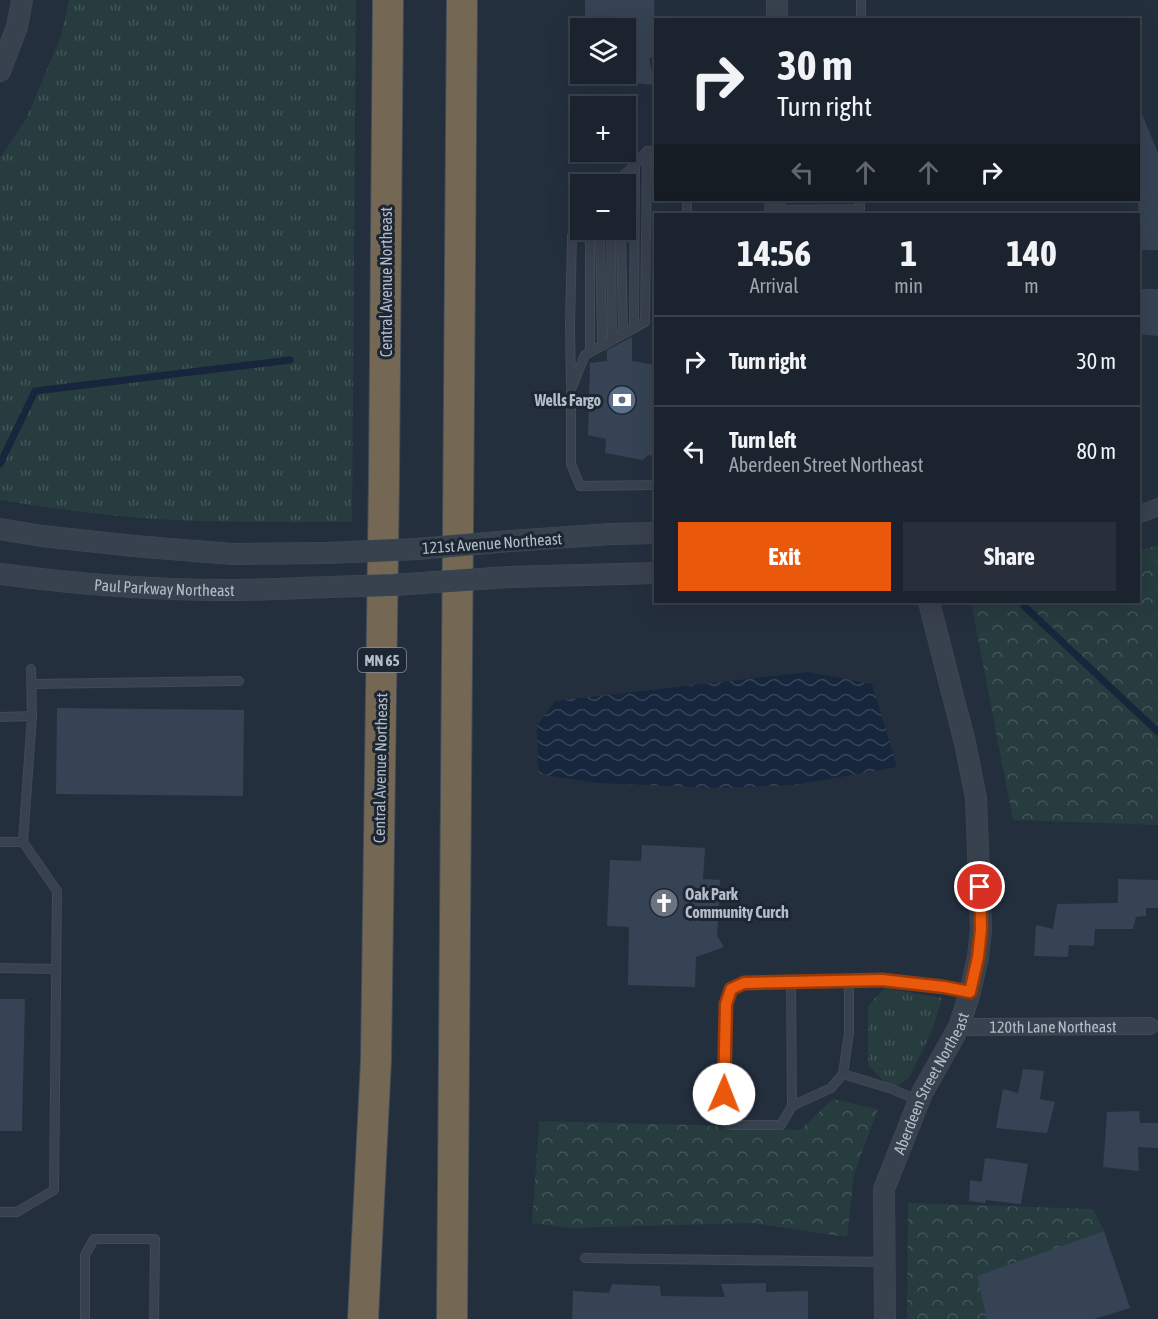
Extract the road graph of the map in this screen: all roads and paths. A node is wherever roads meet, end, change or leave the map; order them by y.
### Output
1 (22, 0) edge
2 (388, 0) edge
3 (462, 0) edge
4 (777, 0) edge
5 (861, 0) edge
6 (777, 18) edge
7 (861, 18) edge
8 (0, 71) edge
9 (651, 151) edge
10 (635, 165) junction
11 (626, 174) edge
12 (860, 201) edge
13 (775, 208) edge
14 (572, 240) edge
15 (590, 240) edge
16 (600, 240) edge
17 (611, 240) edge
18 (621, 240) edge
19 (634, 327) junction
20 (624, 333) junction
21 (612, 340) junction
22 (602, 346) junction
23 (590, 352) junction
24 (571, 389) junction
25 (654, 485) edge
26 (1158, 507) edge
27 (1140, 513) edge
28 (0, 529) edge
29 (654, 533) edge
30 (654, 573) edge
31 (0, 574) edge
32 (929, 603) edge
33 (31, 669) dead end
34 (239, 681) dead end
35 (32, 684) junction
36 (32, 716) junction
37 (0, 717) edge
38 (0, 842) edge
39 (23, 842) junction
40 (0, 968) edge
41 (56, 969) junction
42 (849, 980) junction
43 (791, 982) junction
44 (970, 992) junction
45 (1150, 1026) dead end
46 (959, 1027) junction
47 (843, 1074) junction
48 (919, 1101) junction
49 (792, 1106) junction
50 (0, 1212) edge
51 (585, 1258) dead end
52 (885, 1262) junction
53 (85, 1319) edge
54 (154, 1319) edge
55 (363, 1319) edge
56 (452, 1319) edge
57 (885, 1319) edge

1 - 8 street
2 - 55 highway, Central Avenue Northeast / MN 65
3 - 56 highway
4 - 6 street
5 - 7 lane
9 - 10 lane
9 - 19 lane
10 - 11 lane
10 - 19 lane
12 - 13 lane
14 - 24 lane
15 - 23 lane
16 - 22 lane
17 - 21 lane
18 - 20 lane
19 - 20 lane
20 - 21 lane
21 - 22 lane
22 - 23 lane
23 - 24 lane
24 - 25 lane
26 - 27 street
28 - 29 street, 121st Avenue Northeast, bridge
30 - 31 street, Paul Parkway Northeast, bridge
32 - 44 street, Aberdeen Street Northeast
33 - 35 lane
34 - 35 lane
35 - 36 lane
36 - 37 lane
36 - 39 lane
38 - 39 lane
39 - 41 lane
40 - 41 lane
41 - 50 lane
42 - 43 lane
42 - 44 lane
42 - 47 lane
43 - 49 lane
43 - 49 lane
44 - 46 street, Aberdeen Street Northeast
45 - 46 street, 120th Lane Northeast
46 - 48 street, Aberdeen Street Northeast
47 - 48 lane
47 - 49 lane
48 - 52 street, Aberdeen Street Northeast
51 - 52 lane
52 - 57 street, Aberdeen Street Northeast
53 - 54 lane

